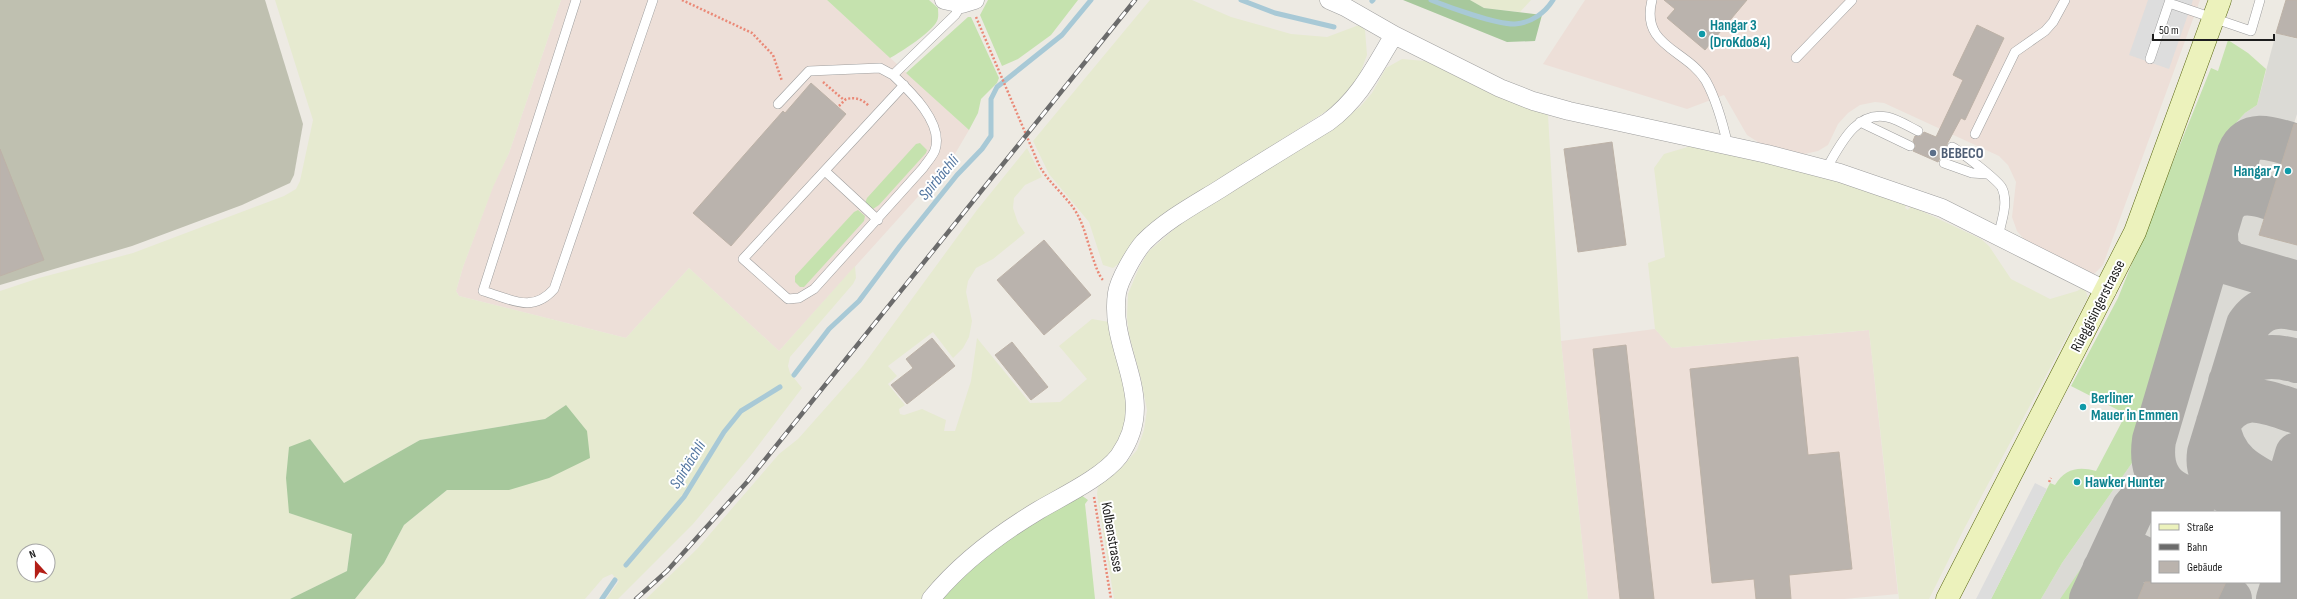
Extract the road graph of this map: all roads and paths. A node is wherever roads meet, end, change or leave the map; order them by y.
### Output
1 (576, 0) edge
2 (653, 0) edge
3 (682, 0) edge
4 (944, 0) edge
5 (1329, 0) edge
6 (1652, 0) edge
7 (1852, 0) edge
8 (2064, 0) edge
9 (2260, 0) edge
10 (2170, 1) edge
11 (969, 3) edge
12 (2217, 9) edge
13 (1394, 35) junction
14 (1796, 58) dead end
15 (2150, 59) dead end
16 (893, 75) junction
17 (904, 85) junction
18 (827, 86) dead end
19 (791, 90) junction
20 (844, 100) junction
21 (778, 104) dead end
22 (839, 106) dead end
23 (878, 113) junction
24 (1860, 122) junction
25 (1918, 131) dead end
26 (1975, 134) dead end
27 (1728, 146) junction
28 (1910, 146) dead end
29 (1952, 147) dead end
30 (1944, 163) dead end
31 (1826, 169) junction
32 (824, 171) junction
33 (1987, 174) junction
34 (878, 220) junction
35 (1998, 236) junction
36 (2106, 291) junction
37 (1117, 292) junction
38 (2051, 478) dead end
39 (1091, 480) junction
40 (2049, 482) dead end
41 (931, 599) edge
42 (1111, 599) edge
43 (1947, 599) edge

1 - 2 lane
3 - 19 path
4 - 11 street
5 - 13 street
6 - 27 lane
7 - 14 lane
8 - 26 lane
9 - 12 lane
10 - 12 lane
10 - 15 lane
11 - 16 lane
11 - 37 path
12 - 36 main road, Rüeggisingerstrasse
13 - 27 street
13 - 37 street
16 - 17 lane
16 - 19 lane
17 - 23 lane
17 - 34 lane
18 - 20 path
19 - 21 lane
20 - 22 path
20 - 23 path
23 - 32 lane
24 - 25 lane
24 - 28 lane
24 - 31 lane
27 - 31 street
29 - 33 lane
30 - 33 lane
31 - 35 street
32 - 34 lane
32 - 34 lane
33 - 35 lane
35 - 36 street
36 - 43 main road, Rüeggisingerstrasse
37 - 39 street
38 - 40 path
39 - 41 street
39 - 42 path, Kolbenstrasse

